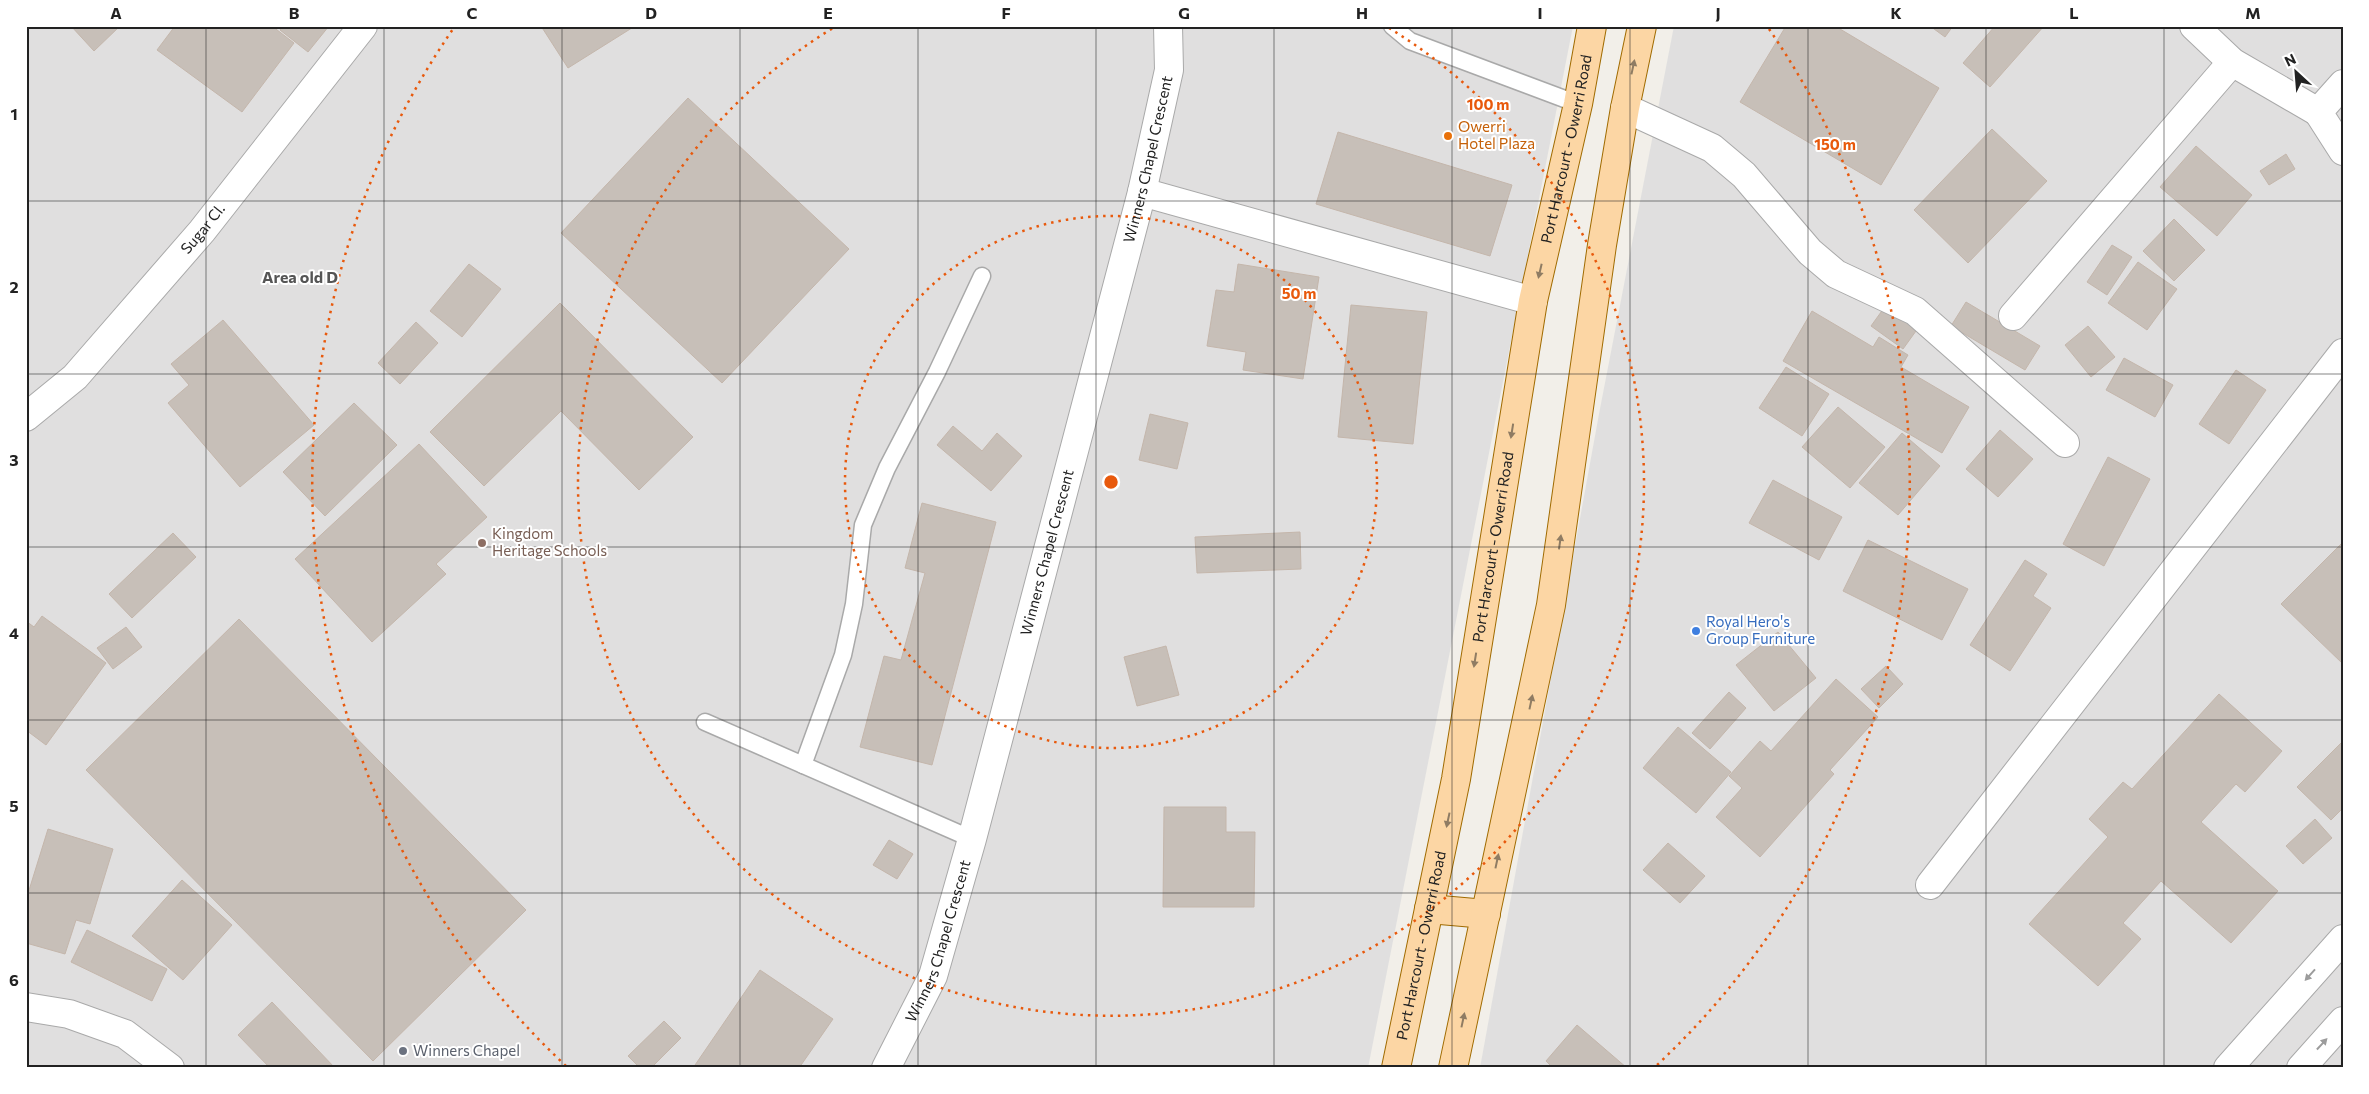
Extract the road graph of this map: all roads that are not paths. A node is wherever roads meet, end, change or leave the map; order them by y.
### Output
1 (363, 26) edge
2 (1168, 26) edge
3 (1392, 26) edge
4 (1592, 26) edge
5 (1642, 26) edge
6 (2194, 26) edge
7 (2232, 62) junction
8 (2343, 84) edge
9 (1578, 104) junction
10 (1625, 108) junction
11 (2318, 112) junction
12 (2343, 151) edge
13 (1142, 192) junction
14 (982, 276) dead end
15 (1533, 301) junction
16 (2013, 316) dead end
17 (2343, 353) edge
18 (26, 417) edge
19 (2065, 443) dead end
20 (705, 722) dead end
21 (803, 765) junction
22 (972, 839) junction
23 (1930, 885) dead end
24 (1429, 909) junction
25 (1486, 914) junction
26 (2343, 939) edge
27 (26, 1008) edge
28 (2343, 1021) edge
29 (170, 1068) edge
30 (886, 1068) edge
31 (1396, 1068) edge
32 (1453, 1068) edge
33 (2228, 1068) edge
34 (2301, 1068) edge

1 - 18 street, Sugar Cl.
2 - 13 street, Winners Chapel Crescent
3 - 9 lane
4 - 9 main road, Port Harcourt - Owerri Road
10 -> 5 main road
6 - 7 street
7 - 11 street
7 - 16 street
8 - 11 street
9 -> 15 main road, Port Harcourt - Owerri Road
10 - 19 street
25 -> 10 main road
11 - 12 street
13 - 15 street
13 - 22 street, Winners Chapel Crescent
14 - 21 lane
15 -> 24 main road, Port Harcourt - Owerri Road
17 - 23 street
20 - 21 lane
21 - 22 lane
22 - 30 street, Winners Chapel Crescent
24 - 25 main road
24 - 31 main road, Port Harcourt - Owerri Road
32 -> 25 main road
26 -> 33 street
27 - 29 street
34 -> 28 street

